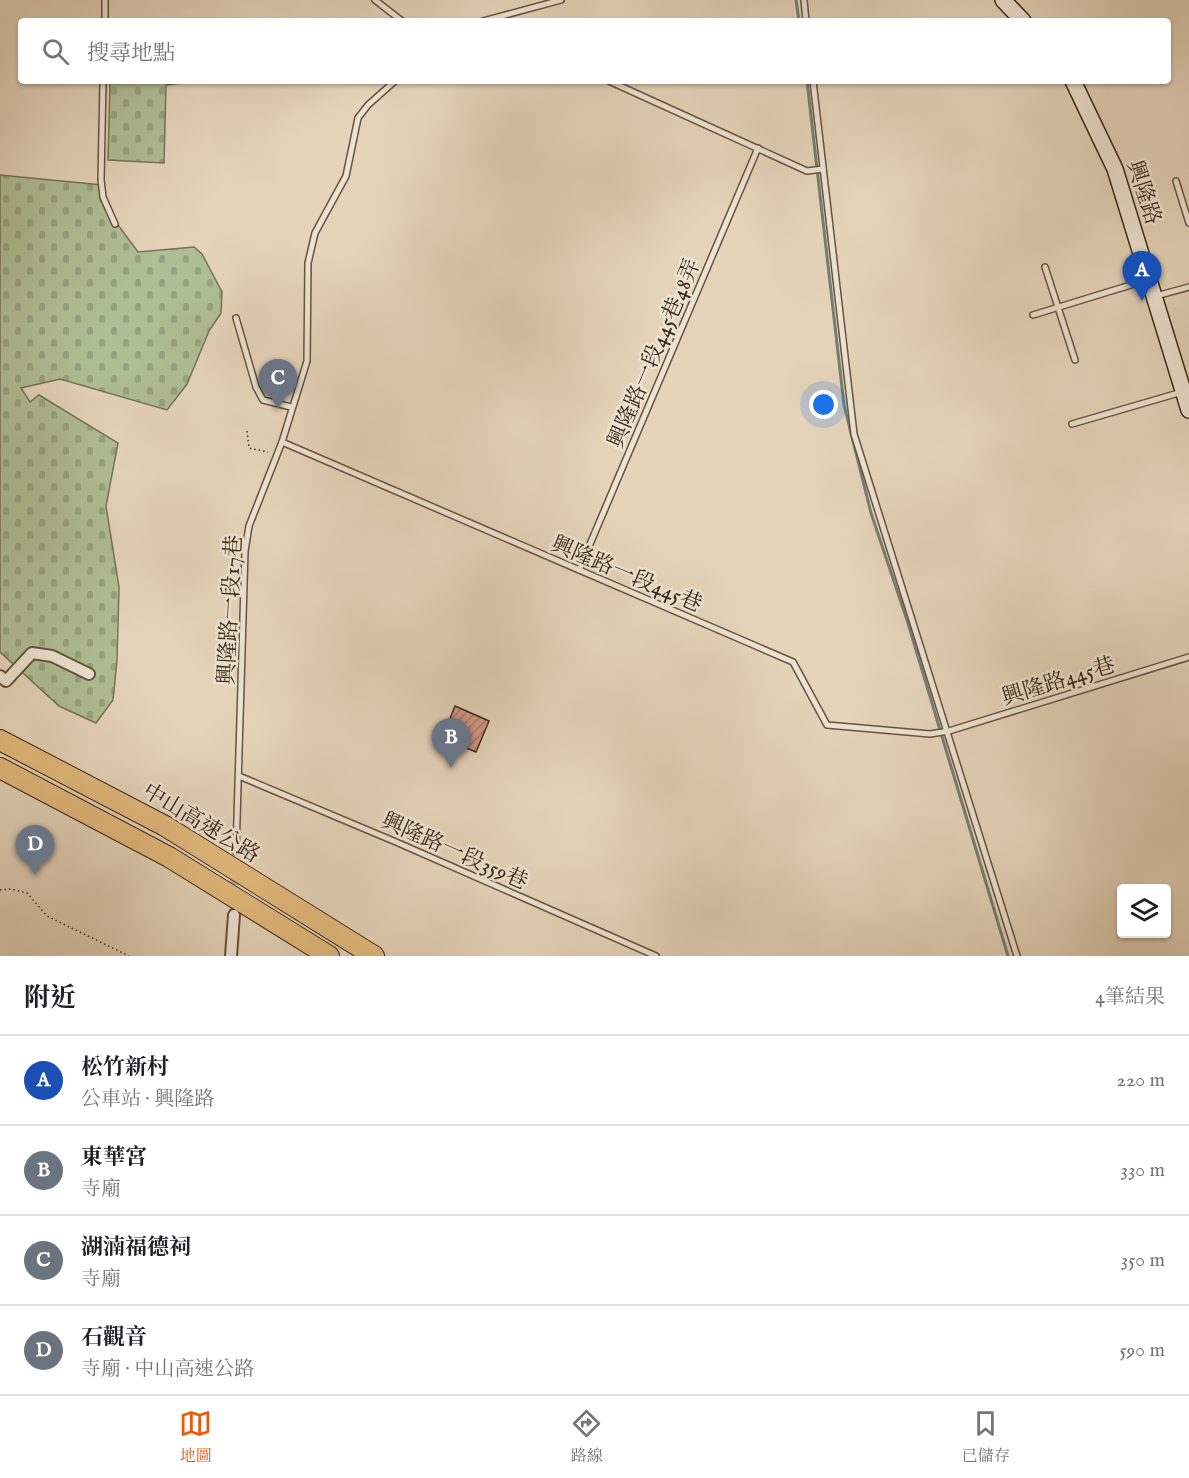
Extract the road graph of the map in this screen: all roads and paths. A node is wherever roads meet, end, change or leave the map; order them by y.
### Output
1 (105, 0) edge
2 (375, 0) edge
3 (561, 0) edge
4 (804, 0) edge
5 (1003, 0) edge
6 (105, 18) edge
7 (398, 18) edge
8 (494, 18) edge
9 (806, 18) edge
10 (1020, 18) edge
11 (103, 84) edge
12 (392, 84) edge
13 (616, 84) edge
14 (813, 84) edge
15 (1075, 84) edge
16 (758, 148) junction
17 (822, 169) junction
18 (1176, 181) dead end
19 (1189, 223) edge
20 (115, 224) dead end
21 (1045, 267) dead end
22 (1149, 279) junction
23 (1189, 286) edge
24 (1154, 296) junction
25 (1057, 308) junction
26 (1033, 315) dead end
27 (236, 318) dead end
28 (1075, 360) dead end
29 (1184, 392) junction
30 (291, 407) junction
31 (1189, 410) edge
32 (1071, 424) dead end
33 (247, 431) dead end
34 (282, 442) junction
35 (278, 454) junction
36 (579, 570) junction
37 (1189, 657) edge
38 (89, 674) dead end
39 (0, 676) edge
40 (947, 732) junction
41 (936, 733) joint
42 (0, 740) edge
43 (0, 768) edge
44 (239, 776) junction
45 (236, 852) tunnel mouth
46 (0, 890) edge
47 (234, 915) tunnel mouth
48 (129, 956) edge
49 (231, 956) edge
50 (329, 956) edge
51 (374, 956) edge
52 (656, 956) edge
53 (1017, 956) edge

1 - 6 lane
2 - 7 lane
3 - 8 lane
4 - 9 lane
5 - 10 street
11 - 20 lane
12 - 30 lane, 興隆路一段17巷
13 - 16 lane
14 - 17 lane
15 - 22 street, 興隆路
16 - 17 lane
16 - 36 lane, 興隆路一段445巷48弄
17 - 40 lane
18 - 19 lane
21 - 25 lane
22 - 24 street, 興隆路
22 - 25 lane
23 - 24 lane
24 - 29 street, 興隆路
25 - 26 lane
25 - 28 lane
27 - 30 lane
29 - 31 street, 興隆路
29 - 32 lane
30 - 34 lane, 興隆路一段17巷
33 - 35 path
34 - 35 lane, 興隆路一段17巷
34 - 36 lane, 興隆路一段445巷
35 - 44 lane, 興隆路一段17巷
36 - 41 lane, 興隆路一段445巷
37 - 40 lane, 興隆路445巷
38 - 39 street
40 - 41 lane, 興隆路445巷
40 - 53 lane
42 - 51 highway, 中山高速公路
43 - 50 highway
44 - 45 lane, 興隆路一段17巷
44 - 52 lane, 興隆路一段359巷
46 - 48 path
47 - 49 street

